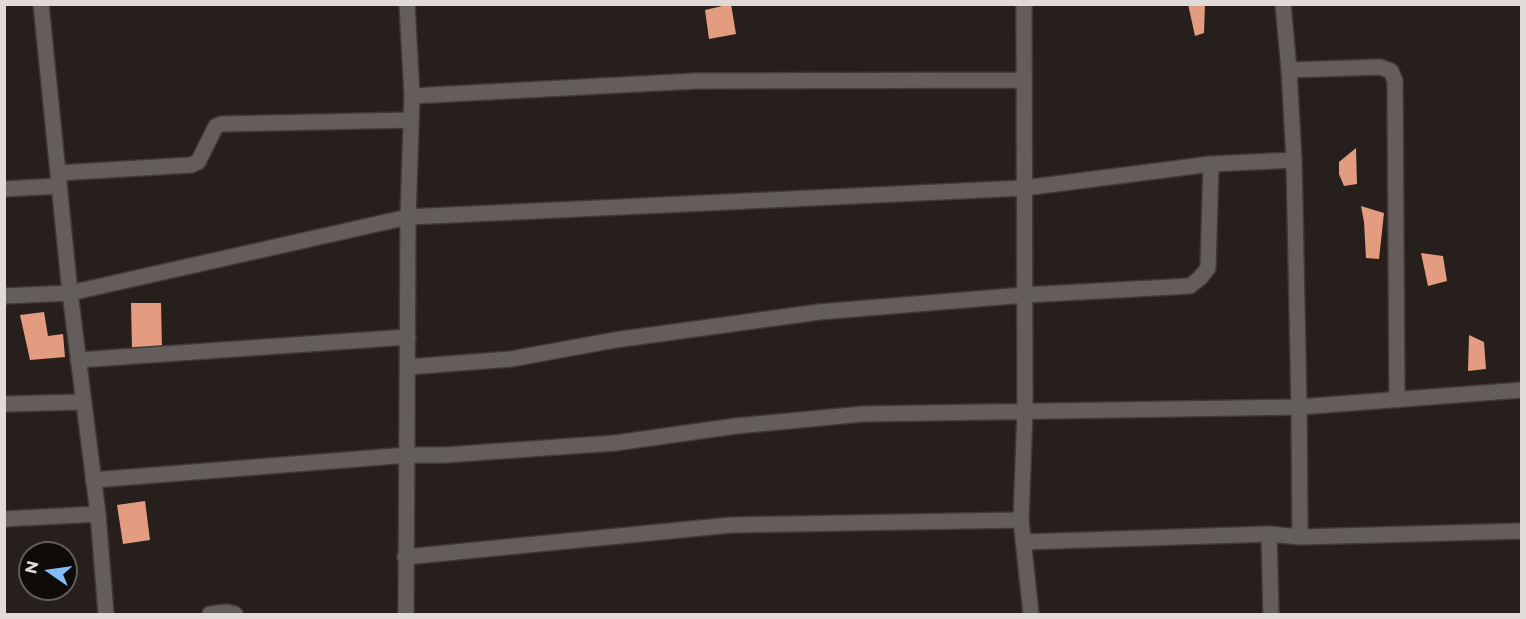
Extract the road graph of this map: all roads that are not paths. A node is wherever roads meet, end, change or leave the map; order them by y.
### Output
1 (41, 4) edge
2 (407, 4) edge
3 (1024, 4) edge
4 (1282, 4) edge
5 (1289, 70) junction
6 (1024, 80) junction
7 (412, 96) junction
8 (411, 120) junction
9 (1294, 160) junction
10 (1211, 164) junction
11 (59, 179) junction
12 (1024, 188) junction
13 (4, 189) edge
14 (408, 217) junction
15 (70, 293) junction
16 (4, 296) edge
17 (1025, 296) junction
18 (408, 337) junction
19 (78, 360) junction
20 (408, 367) junction
21 (1521, 390) edge
22 (1397, 400) junction
23 (83, 402) junction
24 (4, 404) edge
25 (1299, 407) junction
26 (1025, 411) junction
27 (408, 455) junction
28 (93, 480) junction
29 (98, 514) junction
30 (4, 519) edge
31 (1021, 520) junction
32 (1521, 531) edge
33 (1269, 534) junction
34 (1300, 537) junction
35 (1023, 542) junction
36 (405, 557) junction
37 (106, 615) edge
38 (210, 615) edge
39 (235, 615) edge
40 (406, 615) edge
41 (1030, 615) edge
42 (1271, 615) edge

1 - 11 street
2 - 7 street
3 - 6 street
4 - 5 street
5 - 9 street
5 - 22 street
6 - 7 street
6 - 12 street
7 - 8 street
8 - 11 street
8 - 14 street
9 - 10 street
9 - 25 street
10 - 12 street
10 - 17 street
11 - 13 street
11 - 15 street
12 - 14 street
12 - 17 street
14 - 15 street
14 - 18 street
15 - 16 street
15 - 19 street
17 - 20 street
17 - 26 street
18 - 19 street
18 - 20 street
19 - 23 street
20 - 27 street
21 - 22 street
22 - 25 street
23 - 24 street
23 - 28 street
25 - 26 street
25 - 34 street
26 - 27 street
26 - 31 street
27 - 28 street
27 - 36 street
28 - 29 street
29 - 30 street
29 - 37 street
31 - 35 street
31 - 36 street
32 - 34 street
33 - 34 street
33 - 35 street
33 - 42 street
35 - 41 street
36 - 40 street
38 - 39 street

